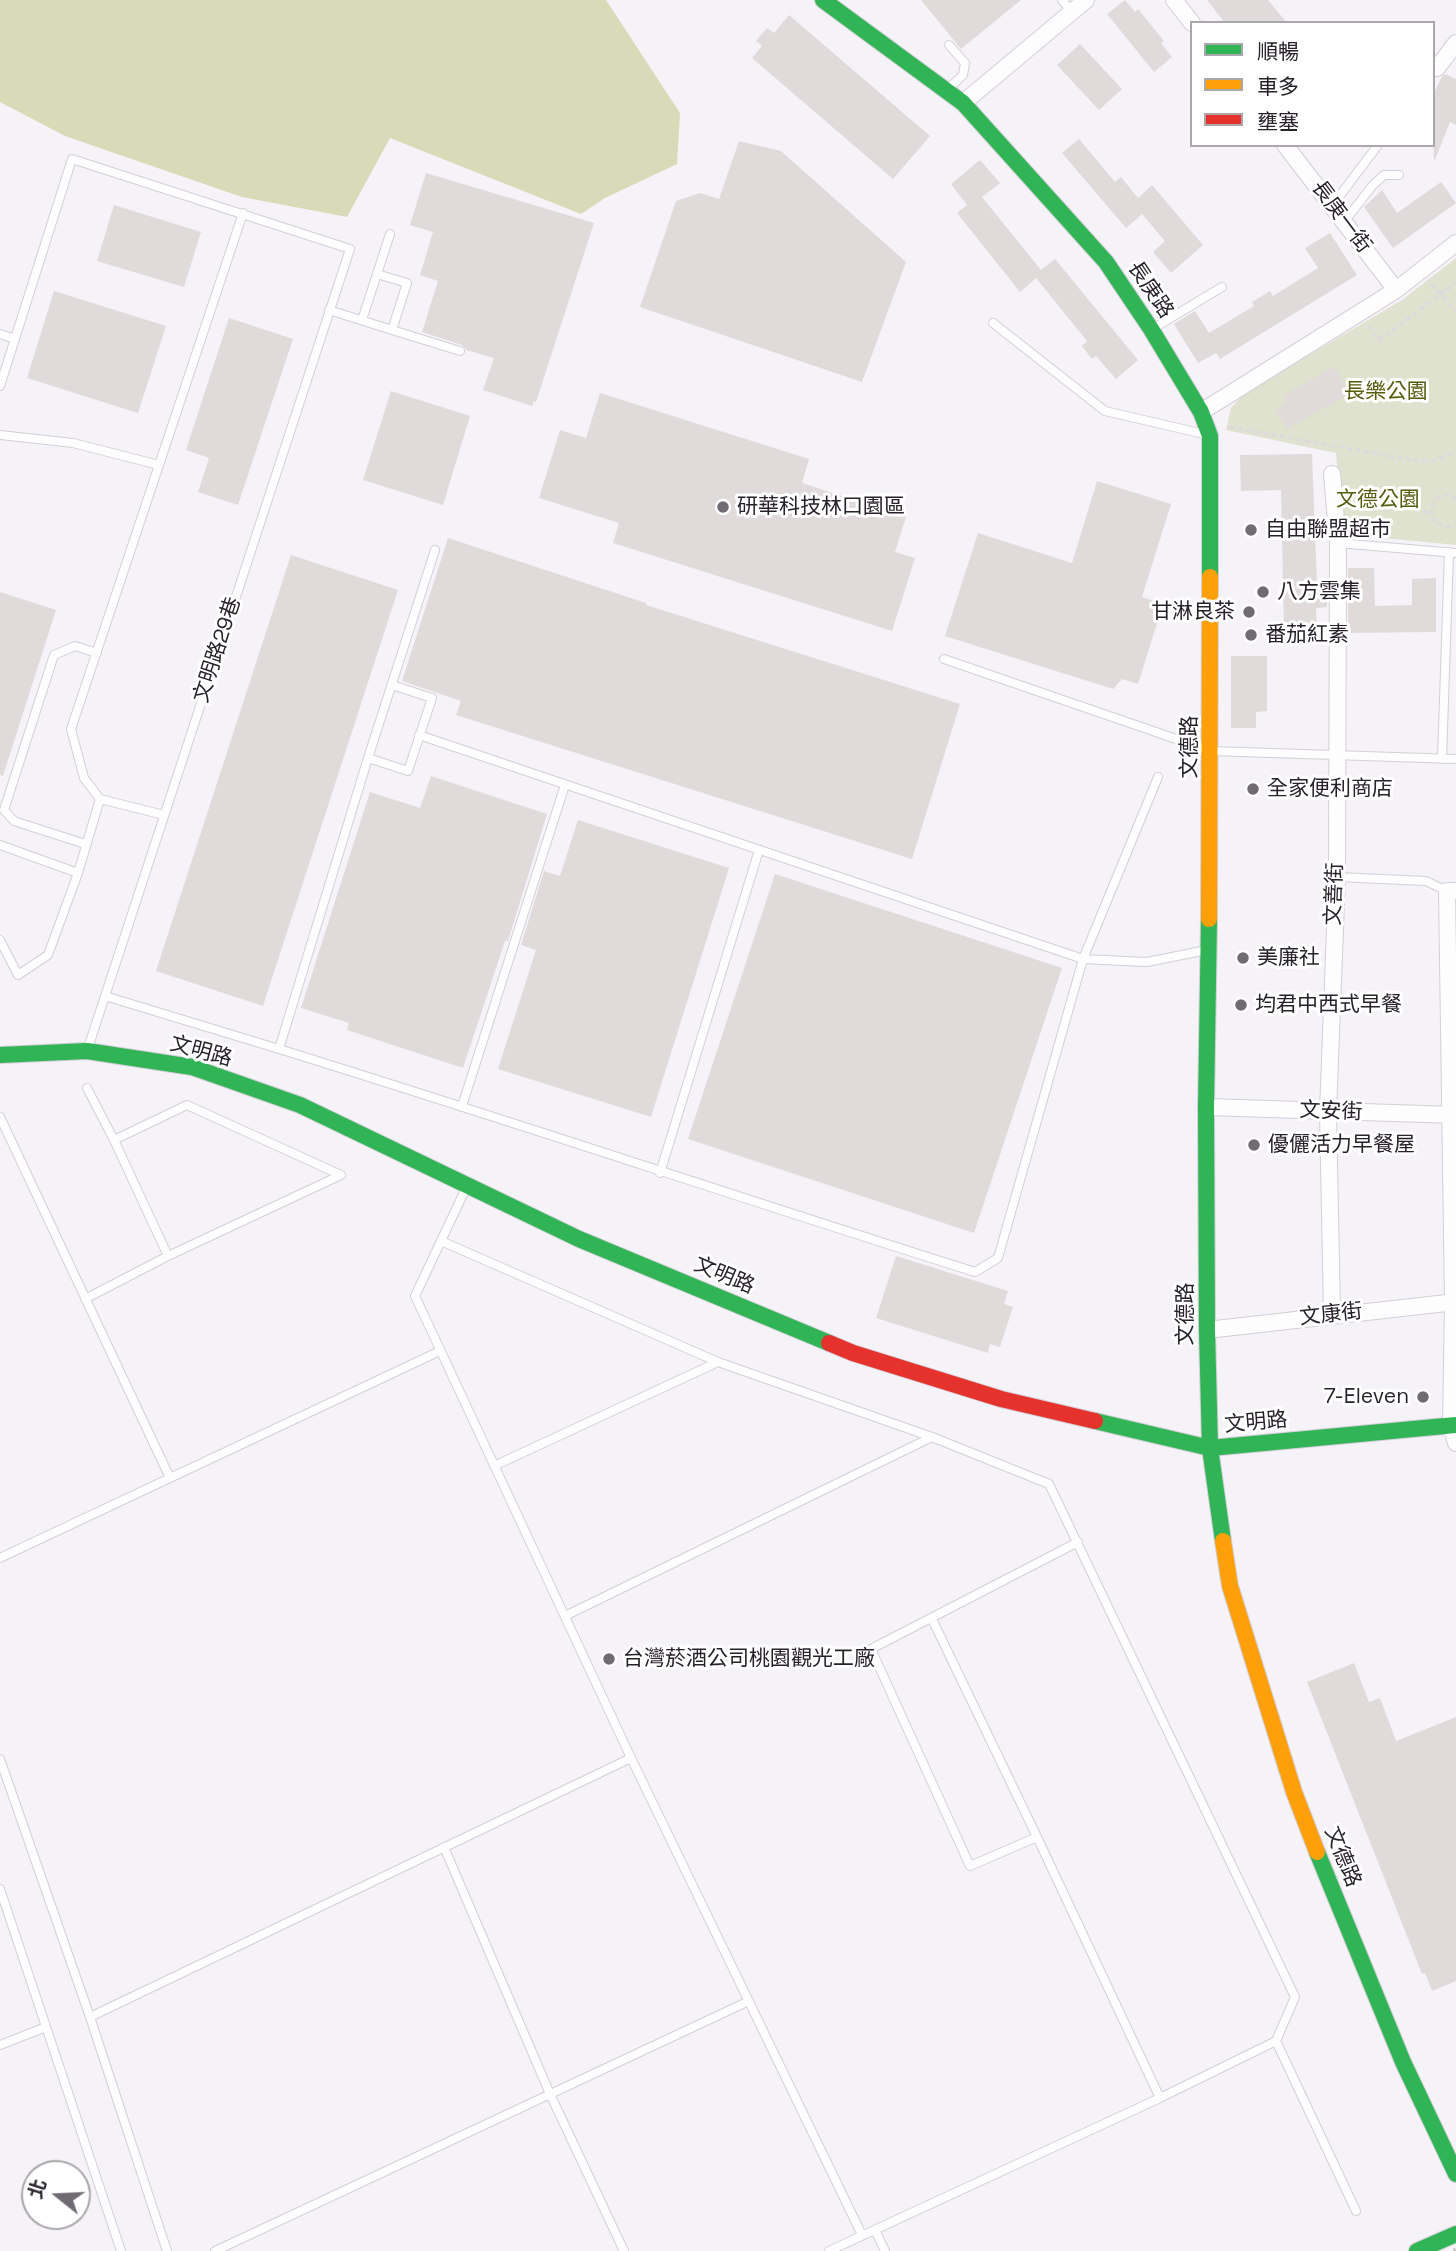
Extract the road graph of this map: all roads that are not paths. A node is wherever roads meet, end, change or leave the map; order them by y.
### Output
1 (822, 0) edge
2 (1086, 0) edge
3 (1174, 0) edge
4 (1067, 6) edge
5 (1190, 21) edge
6 (1456, 43) edge
7 (949, 45) dead end
8 (1435, 70) edge
9 (947, 90) junction
10 (963, 103) junction
11 (1287, 147) edge
12 (1376, 147) edge
13 (1399, 176) dead end
14 (1332, 206) junction
15 (243, 214) junction
16 (1344, 222) junction
17 (390, 234) dead end
18 (1456, 243) edge
19 (377, 274) junction
20 (1222, 288) dead end
21 (1396, 290) junction
22 (330, 310) junction
23 (362, 320) junction
24 (993, 323) dead end
25 (1151, 329) junction
26 (392, 330) junction
27 (0, 334) edge
28 (15, 339) junction
29 (460, 351) dead end
30 (0, 386) edge
31 (1201, 412) junction
32 (0, 435) edge
33 (1210, 436) junction
34 (159, 465) junction
35 (1332, 474) dead end
36 (1338, 543) junction
37 (435, 550) dead end
38 (1453, 553) edge
39 (97, 653) junction
40 (944, 660) dead end
41 (392, 685) junction
42 (419, 735) junction
43 (1211, 751) junction
44 (1337, 755) junction
45 (368, 758) junction
46 (1442, 759) junction
47 (1456, 760) edge
48 (1158, 777) dead end
49 (565, 785) junction
50 (100, 799) junction
51 (164, 816) junction
52 (85, 844) junction
53 (0, 845) edge
54 (759, 850) junction
55 (78, 873) junction
56 (1337, 877) junction
57 (1452, 891) edge
58 (0, 940) edge
59 (1210, 950) junction
60 (1083, 959) junction
61 (105, 996) junction
62 (1453, 996) edge
63 (279, 1049) junction
64 (87, 1051) junction
65 (0, 1055) edge
66 (87, 1088) dead end
67 (462, 1106) junction
68 (1206, 1108) junction
69 (1328, 1112) junction
70 (1453, 1115) edge
71 (0, 1116) edge
72 (114, 1140) junction
73 (660, 1173) junction
74 (467, 1185) junction
75 (441, 1241) junction
76 (168, 1256) junction
77 (85, 1299) junction
78 (1455, 1302) edge
79 (1332, 1314) junction
80 (1207, 1330) junction
81 (440, 1351) junction
82 (718, 1362) junction
83 (1453, 1425) edge
84 (932, 1437) junction
85 (1456, 1443) edge
86 (1210, 1448) junction
87 (494, 1466) junction
88 (170, 1478) junction
89 (1078, 1542) junction
90 (0, 1558) edge
91 (565, 1616) junction
92 (932, 1619) junction
93 (631, 1758) junction
94 (0, 1759) edge
95 (1037, 1837) junction
96 (444, 1847) junction
97 (0, 1889) edge
98 (749, 2001) junction
99 (90, 2017) junction
100 (46, 2027) junction
101 (1276, 2040) junction
102 (0, 2045) edge
103 (550, 2094) junction
104 (1160, 2098) junction
105 (1456, 2174) edge
106 (1356, 2211) dead end
107 (875, 2230) junction
108 (1456, 2234) edge
109 (862, 2235) junction
110 (840, 2249) edge
111 (121, 2251) edge
112 (167, 2251) edge
113 (215, 2251) edge
114 (624, 2251) edge
115 (829, 2251) edge
116 (885, 2251) edge
117 (1417, 2251) edge

1 - 9 street, 長庚路
2 - 4 street
3 - 5 street
4 - 10 street
6 - 8 street
7 - 9 lane
9 - 10 street, 長庚路
10 - 25 street, 長庚路
11 - 14 street, 長庚一街
12 - 14 lane
13 - 16 lane
14 - 16 street, 長庚一街
15 - 22 lane, 文明路29巷
15 - 28 lane
15 - 34 lane
16 - 21 street, 長庚一街
17 - 19 lane
18 - 21 street
19 - 23 lane
19 - 26 lane
20 - 25 lane
21 - 31 street
22 - 23 lane
22 - 51 lane, 文明路29巷
23 - 26 lane
24 - 33 lane
25 - 31 street, 長庚路
26 - 29 lane
27 - 28 lane
28 - 30 lane
31 - 33 street, 文德路
32 - 34 lane
33 - 43 street, 文德路
34 - 39 lane
35 - 36 street, 文善街
36 - 38 lane
36 - 44 street, 文善街
37 - 41 lane
38 - 46 lane
39 - 50 lane
39 - 52 lane
40 - 43 lane
41 - 42 lane
41 - 45 lane
42 - 45 lane
42 - 49 lane
43 - 44 lane
43 - 59 street, 文德路
44 - 46 lane
44 - 56 street, 文善街
45 - 63 lane
46 - 47 lane
48 - 60 lane
49 - 54 lane
49 - 67 lane
50 - 51 lane
50 - 52 lane
51 - 61 lane, 文明路29巷
52 - 55 lane
53 - 55 lane
54 - 60 lane
54 - 73 lane
55 - 58 lane
56 - 57 lane
56 - 69 street, 文善街
57 - 62 street
59 - 60 lane
59 - 68 street, 文德路
60 - 73 lane
61 - 63 lane
61 - 64 lane, 文明路29巷
62 - 70 street
63 - 67 lane
64 - 65 street, 文明路
64 - 74 street, 文明路
66 - 72 lane
67 - 73 lane
68 - 69 street, 文安街
68 - 80 street, 文德路
69 - 70 street, 文安街
69 - 79 street, 文善街
70 - 78 street
71 - 77 lane
72 - 76 lane
72 - 76 lane
74 - 75 lane
74 - 86 street, 文明路
75 - 81 lane
75 - 82 lane
76 - 77 lane
77 - 88 lane
78 - 79 street, 文康街
78 - 83 street
79 - 80 street, 文康街
80 - 86 street, 文德路
81 - 87 lane
81 - 88 lane
82 - 84 lane
82 - 87 lane
83 - 85 street
83 - 86 street, 文明路
84 - 89 lane
84 - 91 lane
86 - 105 street, 文德路
87 - 91 lane
88 - 90 lane
89 - 92 lane
89 - 101 lane
91 - 93 lane
92 - 95 lane
92 - 95 lane
93 - 96 lane
93 - 98 lane
94 - 99 lane
95 - 104 lane
96 - 99 lane
96 - 103 lane
97 - 100 lane
98 - 103 lane
98 - 109 lane
99 - 112 lane
100 - 102 lane
100 - 111 lane
101 - 104 lane
101 - 106 lane
103 - 113 lane
103 - 114 lane
104 - 107 lane
107 - 109 lane
107 - 116 lane
108 - 117 street
109 - 110 lane
110 - 115 lane

